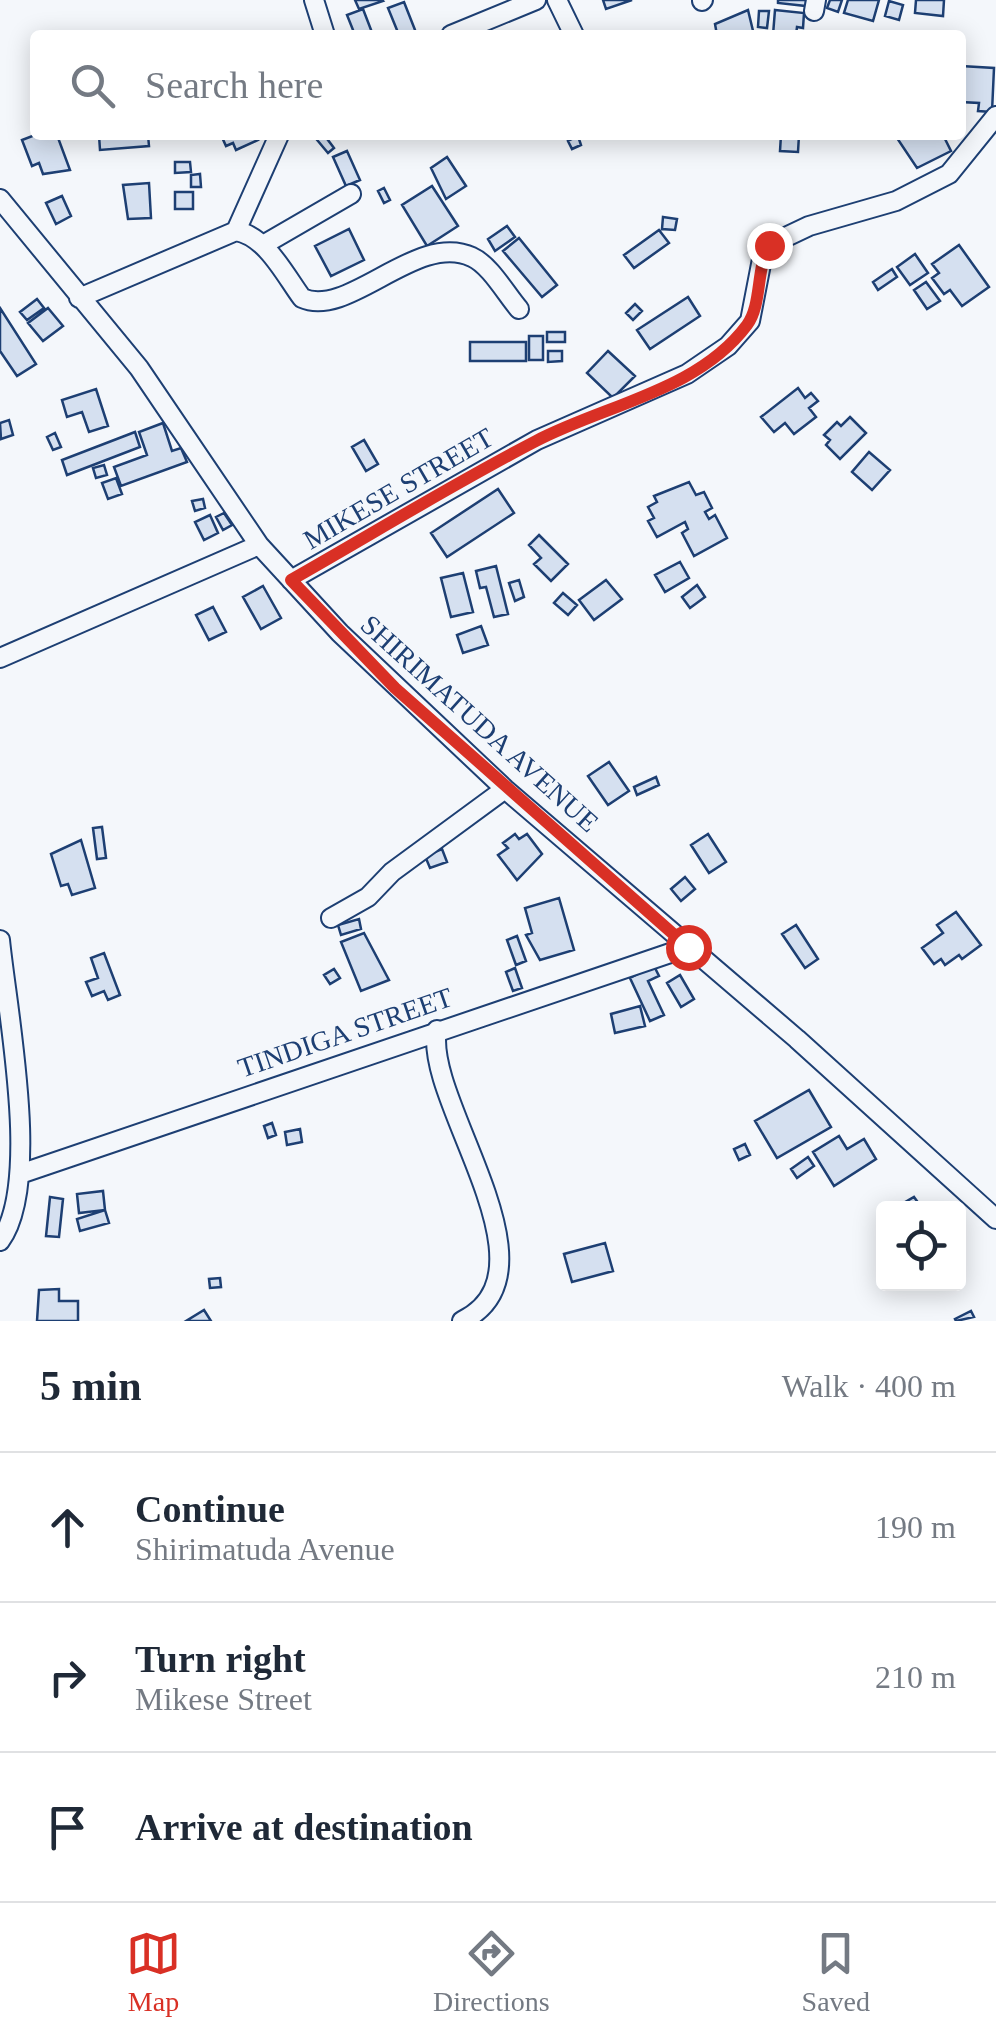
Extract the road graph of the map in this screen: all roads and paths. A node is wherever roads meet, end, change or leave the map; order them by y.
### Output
1 (314, 0) edge
2 (536, 0) edge
3 (556, 0) edge
4 (323, 30) edge
5 (463, 30) edge
6 (571, 30) edge
7 (996, 116) edge
8 (277, 140) edge
9 (351, 194) dead end
10 (0, 200) edge
11 (236, 230) junction
12 (262, 245) junction
13 (80, 298) junction
14 (519, 310) dead end
15 (260, 545) junction
16 (291, 580) junction
17 (0, 658) edge
18 (506, 789) junction
19 (332, 918) dead end
20 (0, 940) edge
21 (688, 947) junction
22 (437, 1030) junction
23 (20, 1174) junction
24 (996, 1219) edge
25 (0, 1240) edge
26 (462, 1321) edge

1 - 4 street
2 - 5 street
3 - 6 street
7 - 16 street, MIKESE STREET
8 - 11 street
9 - 12 street
10 - 13 street, SHIRIMATUDA AVENUE
11 - 12 street
11 - 13 street
12 - 14 street
13 - 15 street, SHIRIMATUDA AVENUE
15 - 16 street, SHIRIMATUDA AVENUE
15 - 17 street
16 - 18 street, SHIRIMATUDA AVENUE
18 - 19 street
18 - 21 street, SHIRIMATUDA AVENUE
20 - 23 street
21 - 22 street, TINDIGA STREET
21 - 24 street, SHIRIMATUDA AVENUE
22 - 23 street, TINDIGA STREET
22 - 26 street
23 - 25 street

